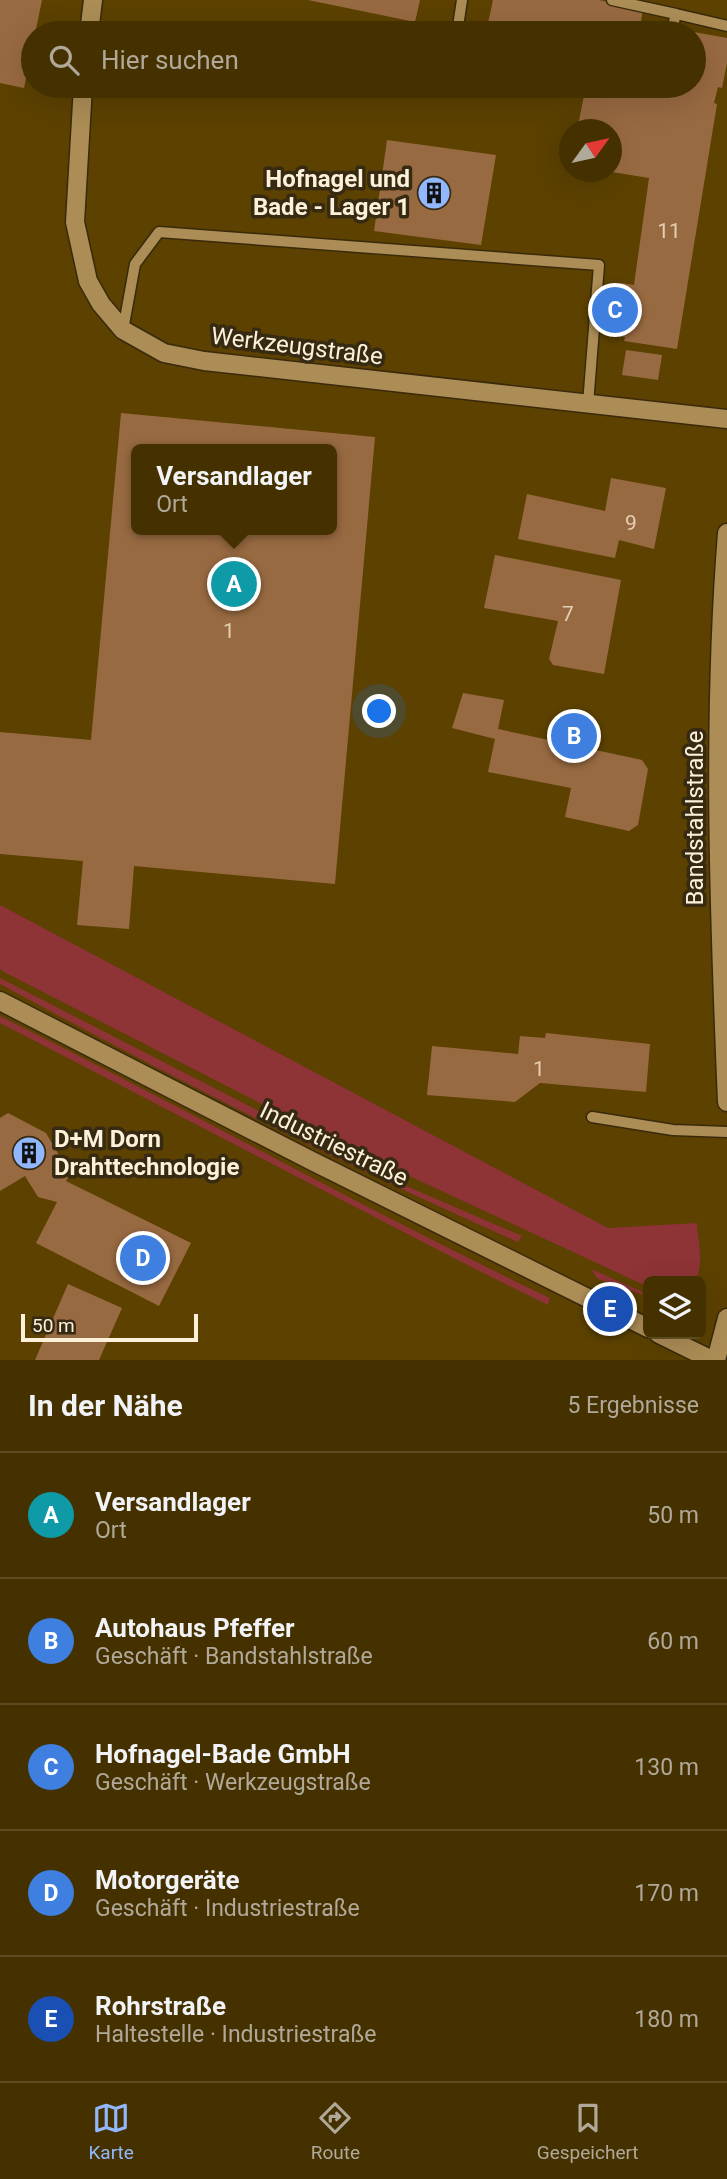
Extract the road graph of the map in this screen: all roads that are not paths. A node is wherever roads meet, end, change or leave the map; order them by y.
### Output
1 (93, 0) edge
2 (463, 0) edge
3 (612, 0) edge
4 (676, 14) junction
5 (90, 21) edge
6 (459, 21) edge
7 (674, 21) edge
8 (706, 21) edge
9 (706, 21) edge
10 (727, 26) edge
11 (82, 98) edge
12 (123, 330) junction
13 (588, 404) junction
14 (727, 419) edge
15 (727, 533) edge
16 (0, 1001) edge
17 (727, 1102) edge
18 (592, 1117) dead end
19 (727, 1132) edge
20 (727, 1318) edge
21 (643, 1326) edge
22 (670, 1339) edge
23 (714, 1360) edge

1 - 5 street
2 - 6 lane
3 - 4 lane
4 - 7 lane
4 - 9 lane
8 - 10 lane
11 - 12 street, Werkzeugstraße
12 - 13 street, Werkzeugstraße
12 - 13 lane
13 - 14 street, Werkzeugstraße
15 - 17 street, Bandstahlstraße
16 - 21 street, Industriestraße
18 - 19 lane
20 - 23 street
22 - 23 street

